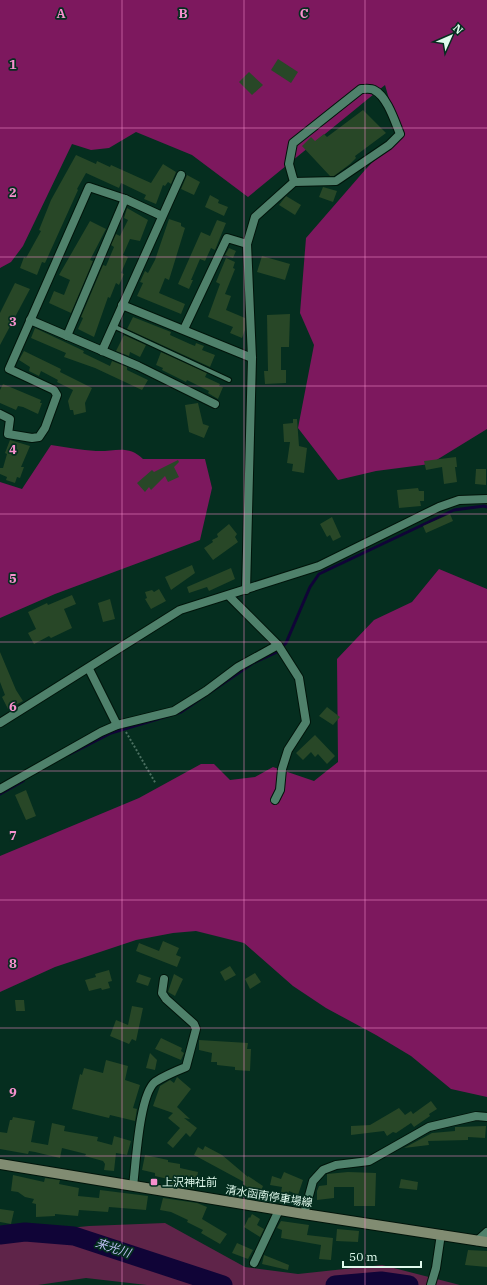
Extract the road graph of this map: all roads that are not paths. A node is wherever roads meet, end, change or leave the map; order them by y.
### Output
1 (181, 176) dead end
2 (294, 182) junction
3 (125, 199) junction
4 (162, 216) junction
5 (247, 244) junction
6 (122, 305) junction
7 (30, 320) junction
8 (113, 326) junction
9 (184, 329) junction
10 (67, 336) junction
11 (102, 351) junction
12 (252, 358) junction
13 (228, 380) dead end
14 (215, 404) dead end
15 (0, 414) edge
16 (487, 499) edge
17 (246, 590) junction
18 (230, 596) junction
19 (278, 645) junction
20 (89, 669) junction
21 (0, 723) edge
22 (121, 724) junction
23 (0, 789) edge
24 (276, 800) dead end
25 (164, 979) dead end
26 (487, 1117) edge
27 (0, 1164) edge
28 (133, 1186) junction
29 (279, 1210) junction
30 (304, 1214) junction
31 (487, 1232) edge
32 (441, 1234) junction
33 (482, 1241) edge
34 (254, 1263) dead end
35 (431, 1285) edge

1 - 4 street
2 - 2 street
2 - 5 street
3 - 4 street
3 - 7 street
3 - 10 street
4 - 6 street
5 - 9 street
5 - 12 street
6 - 8 street
6 - 9 street
7 - 10 street
7 - 15 street
8 - 11 street
8 - 13 lane
9 - 12 street
10 - 11 street
11 - 14 street
12 - 17 street
16 - 17 street
17 - 18 street
18 - 19 street
18 - 20 street
19 - 22 street
19 - 24 street
20 - 21 street
20 - 22 street
22 - 23 street
25 - 28 street
26 - 30 street
27 - 28 main road, 清水函南停車場線
28 - 29 main road, 清水函南停車場線
29 - 30 main road, 清水函南停車場線
29 - 34 street
30 - 32 main road, 清水函南停車場線
31 - 33 street
32 - 33 main road, 清水函南停車場線
32 - 35 street

